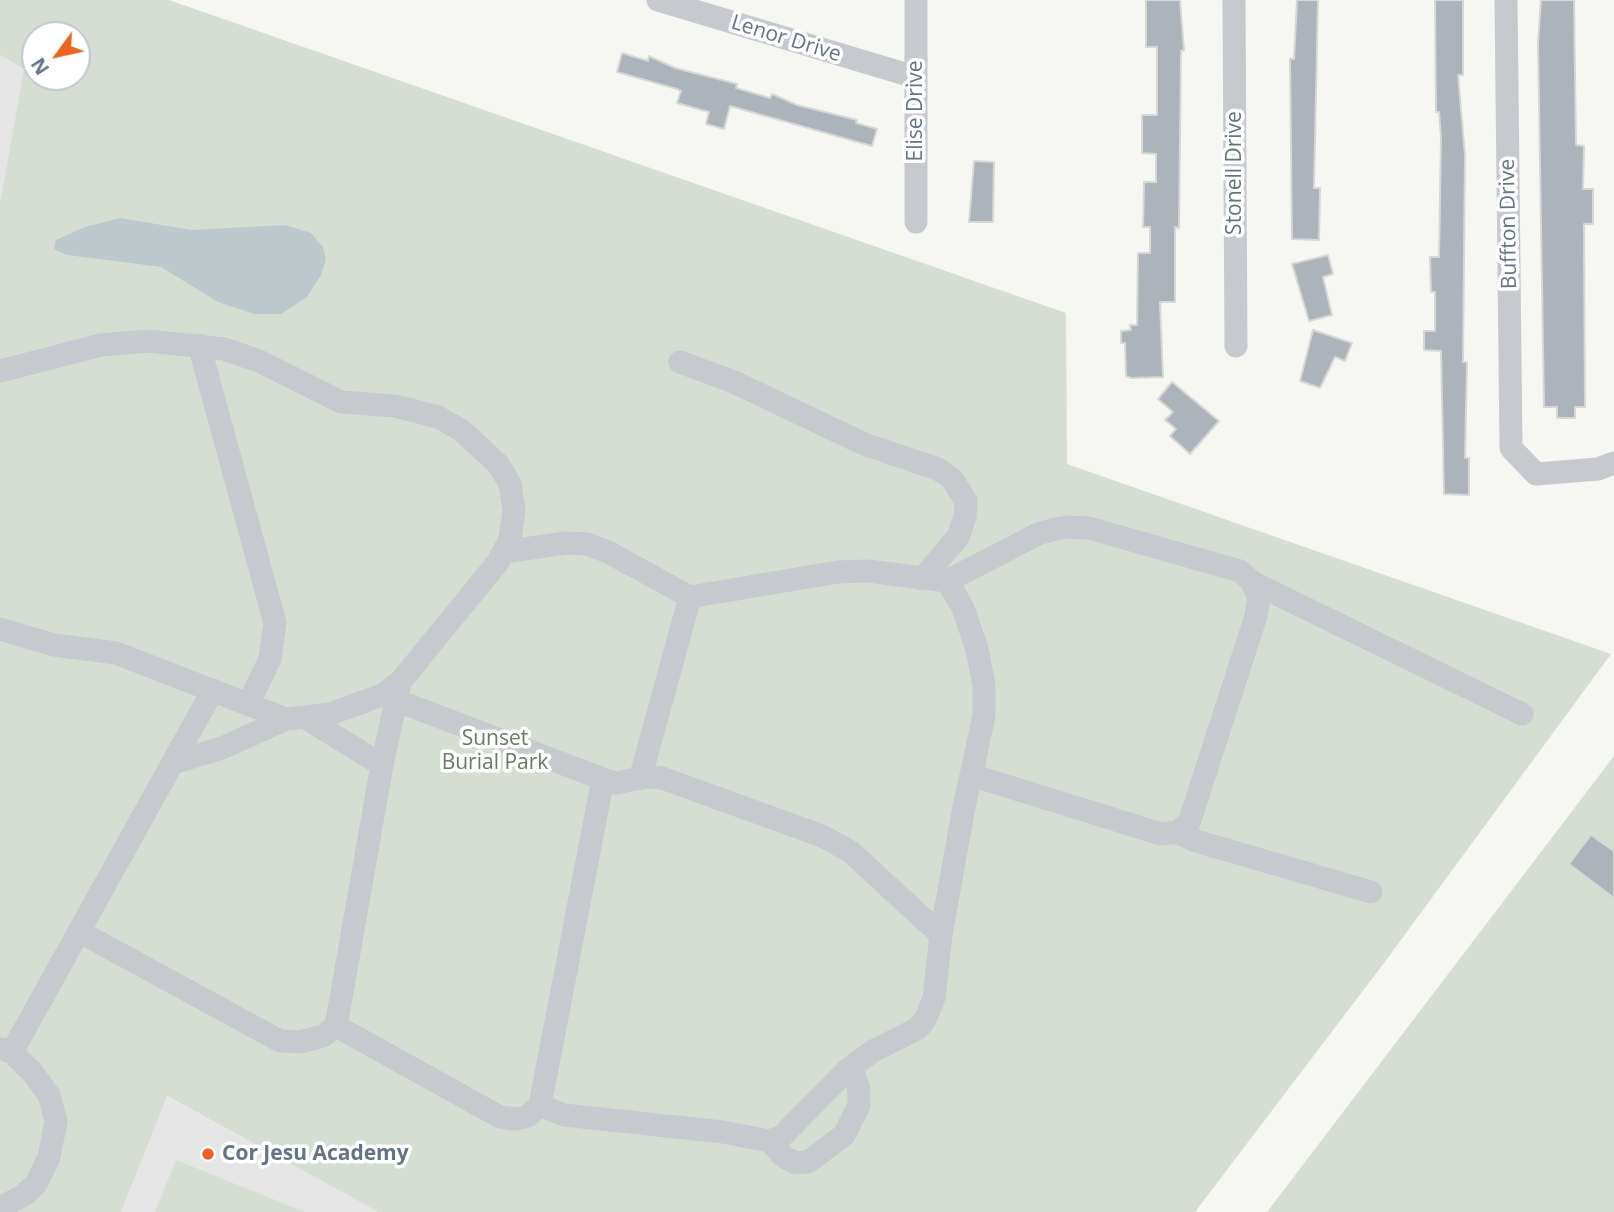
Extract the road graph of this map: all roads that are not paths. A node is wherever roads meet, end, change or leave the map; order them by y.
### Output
1 (658, 0) edge
2 (916, 0) edge
3 (1234, 0) edge
4 (1506, 0) edge
5 (915, 77) junction
6 (916, 222) dead end
7 (199, 345) junction
8 (1236, 345) dead end
9 (680, 362) dead end
10 (0, 371) edge
11 (1614, 463) edge
12 (503, 552) junction
13 (922, 579) junction
14 (947, 581) junction
15 (1252, 582) junction
16 (690, 597) junction
17 (0, 629) edge
18 (213, 690) junction
19 (393, 692) junction
20 (248, 704) junction
21 (1522, 714) dead end
22 (295, 718) junction
23 (173, 762) junction
24 (382, 765) junction
25 (971, 775) junction
26 (603, 779) junction
27 (640, 779) junction
28 (1177, 832) junction
29 (1371, 892) dead end
30 (80, 932) junction
31 (941, 935) junction
32 (337, 1026) junction
33 (6, 1051) edge
34 (851, 1067) junction
35 (540, 1105) junction
36 (769, 1141) junction
37 (0, 1208) edge

1 - 5 street, Lenor Drive
2 - 5 street, Elise Drive
3 - 8 street, Stonell Drive
4 - 11 street, Buffton Drive
5 - 6 street, Elise Drive
7 - 10 street
7 - 12 street
7 - 20 street
9 - 13 street
12 - 16 street
12 - 19 street
13 - 14 street
13 - 16 street
14 - 15 street
14 - 25 street
15 - 21 street
15 - 28 street
16 - 27 street
17 - 18 street
18 - 20 street
18 - 23 street
19 - 22 street
19 - 24 street
19 - 26 street
20 - 22 street
22 - 23 street
22 - 24 street
23 - 30 street
24 - 32 street
25 - 28 street
25 - 31 street
26 - 27 street
26 - 35 street
27 - 31 street
28 - 29 street
30 - 32 street
30 - 33 street
31 - 34 street
32 - 35 street
33 - 37 street
34 - 36 street
34 - 36 street
35 - 36 street

